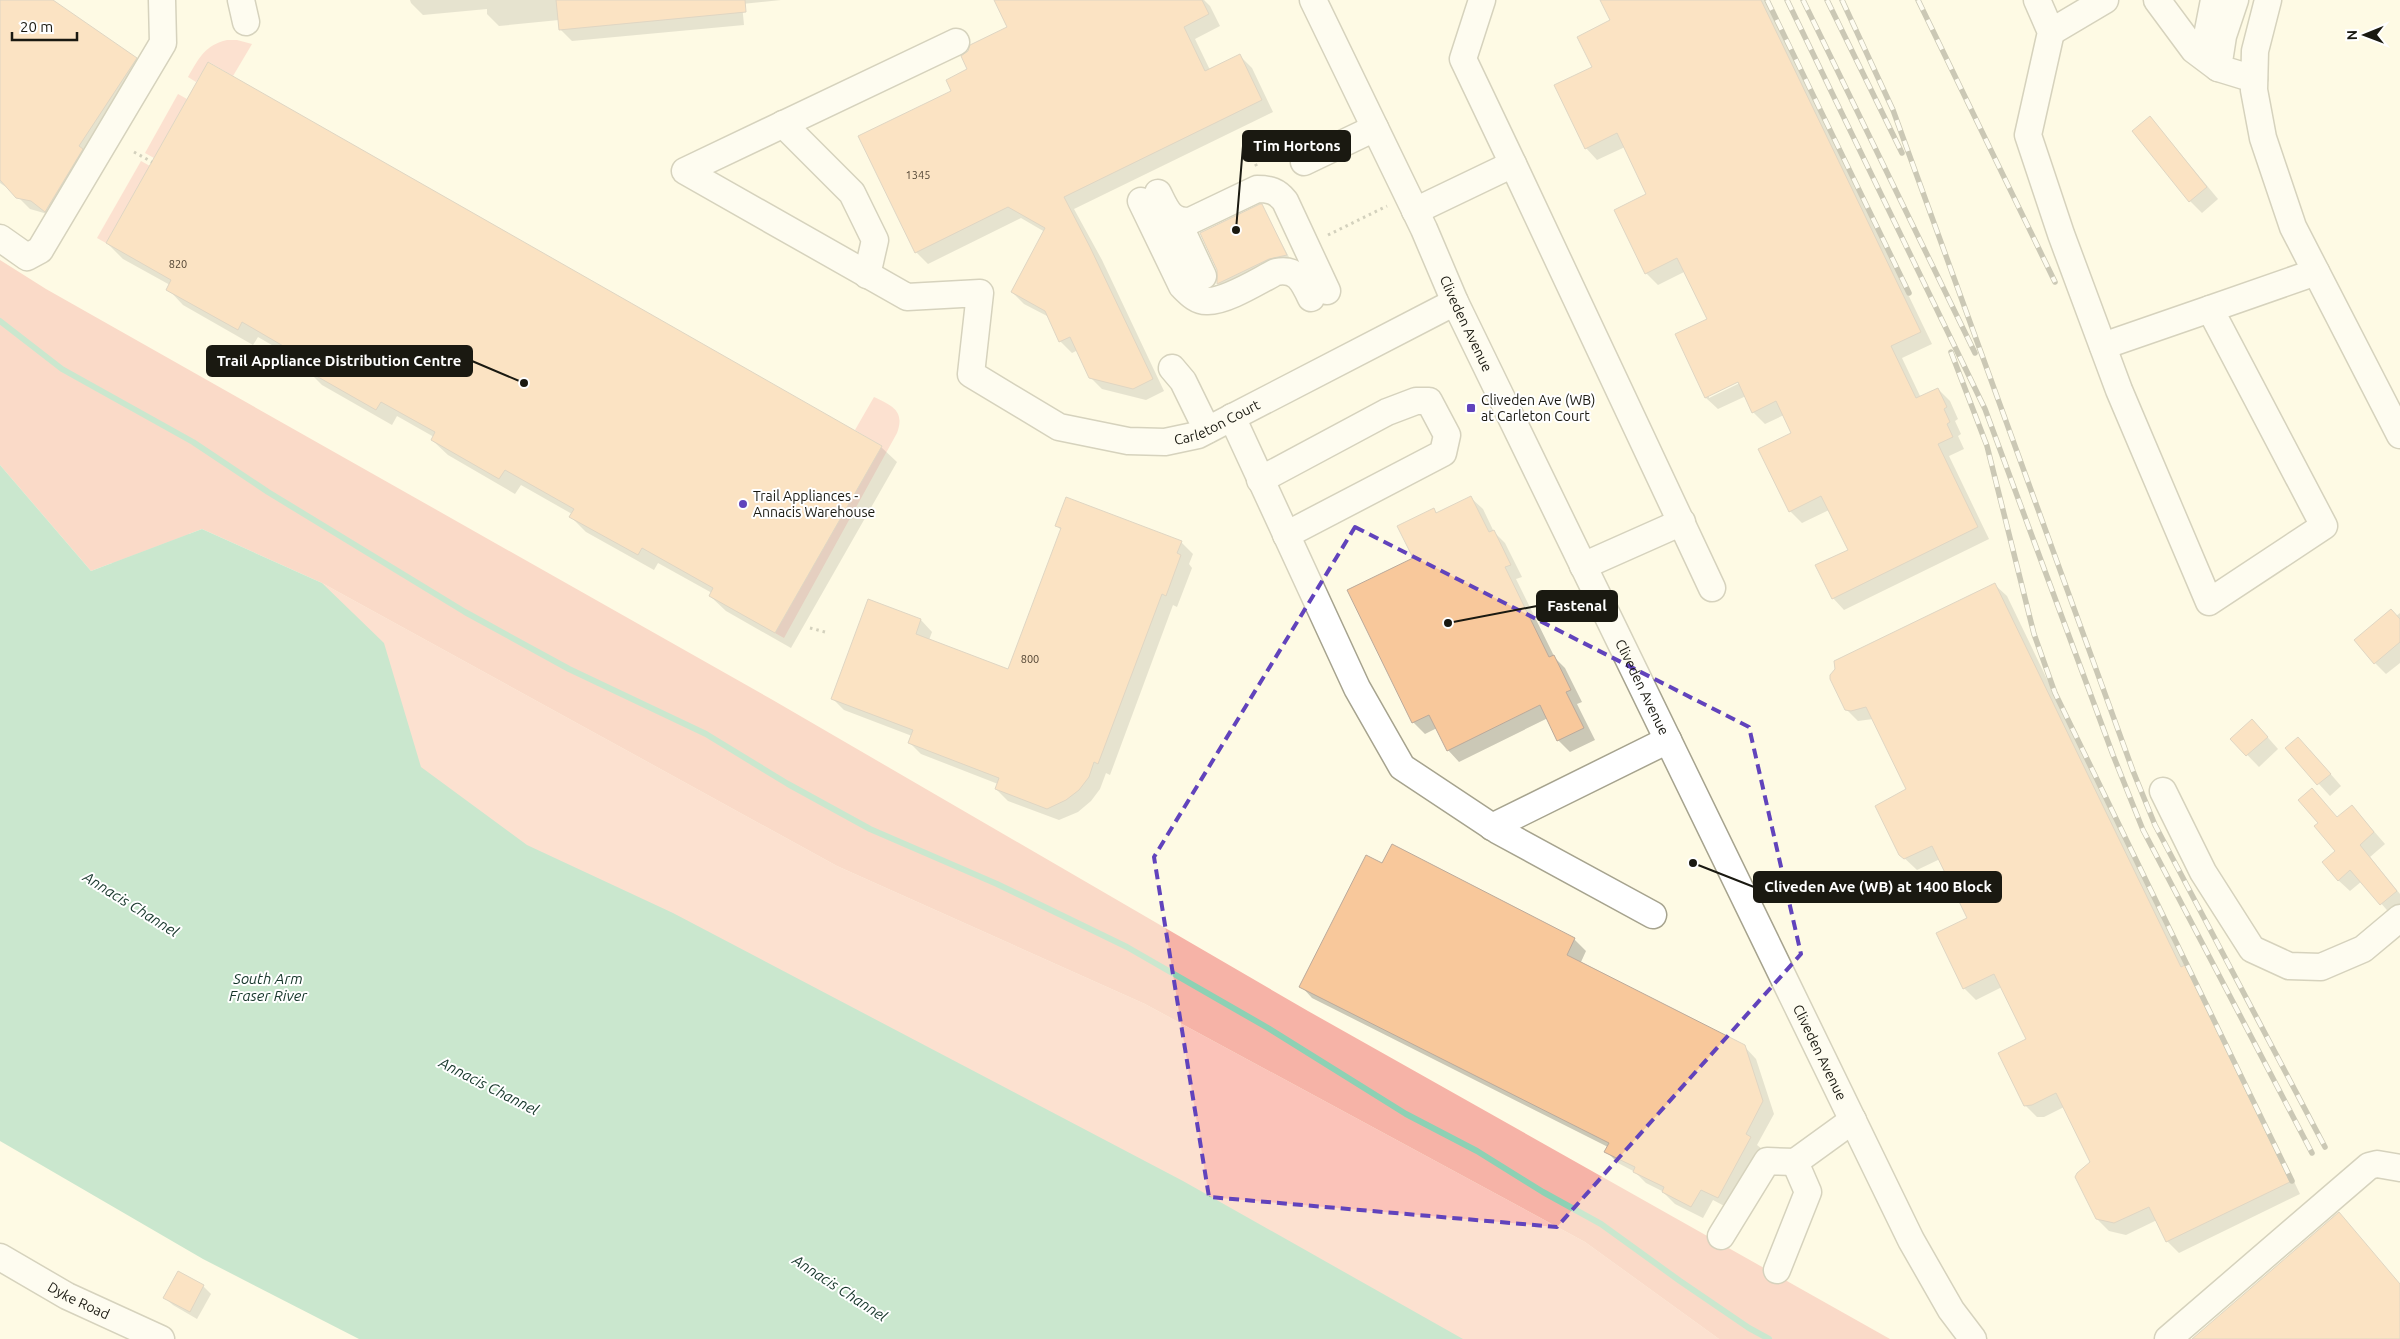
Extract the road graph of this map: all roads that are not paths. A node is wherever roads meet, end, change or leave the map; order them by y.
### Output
1 (162, 0) edge
2 (1313, 0) edge
3 (1482, 0) edge
4 (2037, 0) edge
5 (2105, 0) edge
6 (2158, 0) edge
7 (2214, 0) edge
8 (2235, 0) edge
9 (2268, 0) edge
10 (2052, 32) junction
11 (956, 42) dead end
12 (2210, 62) junction
13 (2254, 79) junction
14 (1371, 120) junction
15 (783, 124) junction
16 (1300, 154) dead end
17 (1513, 164) junction
18 (1415, 211) junction
19 (1177, 220) junction
20 (0, 238) edge
21 (2316, 272) junction
22 (867, 274) junction
23 (1203, 276) dead end
24 (1455, 302) junction
25 (2210, 309) junction
26 (2103, 346) junction
27 (1172, 368) dead end
28 (1232, 417) junction
29 (1207, 430) junction
30 (2400, 436) edge
31 (1260, 480) junction
32 (1682, 522) junction
33 (1286, 535) junction
34 (1583, 566) junction
35 (1712, 588) dead end
36 (1668, 740) junction
37 (2163, 791) dead end
38 (1492, 827) junction
39 (1653, 915) dead end
40 (2400, 918) edge
41 (1853, 1120) junction
42 (1795, 1162) junction
43 (2400, 1168) edge
44 (1721, 1236) dead end
45 (0, 1257) edge
46 (1777, 1270) dead end
47 (161, 1339) edge
48 (1973, 1339) edge
49 (2168, 1339) edge

1 - 20 street
2 - 14 street, Cliveden Avenue
3 - 17 street
4 - 10 street
5 - 10 street
6 - 12 street
7 - 12 street
8 - 12 street
9 - 13 street
10 - 26 street
11 - 15 street
12 - 13 street
13 - 21 street
14 - 16 street
14 - 18 street, Cliveden Avenue
15 - 22 street
15 - 22 street
17 - 18 street
17 - 32 street
18 - 24 street, Cliveden Avenue
19 - 19 street
19 - 23 street
21 - 25 street
21 - 30 street
22 - 29 street, Carleton Court
24 - 28 street, Carleton Court
24 - 34 street, Cliveden Avenue
25 - 26 street
25 - 26 street
27 - 29 street
28 - 29 street, Carleton Court
28 - 31 street
31 - 33 street
31 - 33 street
32 - 34 street
32 - 35 street
33 - 38 street
34 - 36 street, Cliveden Avenue
36 - 38 street
36 - 41 street, Cliveden Avenue
37 - 40 street
38 - 39 street
41 - 42 street
41 - 48 street, Cliveden Avenue
42 - 44 street
42 - 46 street
43 - 49 street
45 - 47 street, Dyke Road

